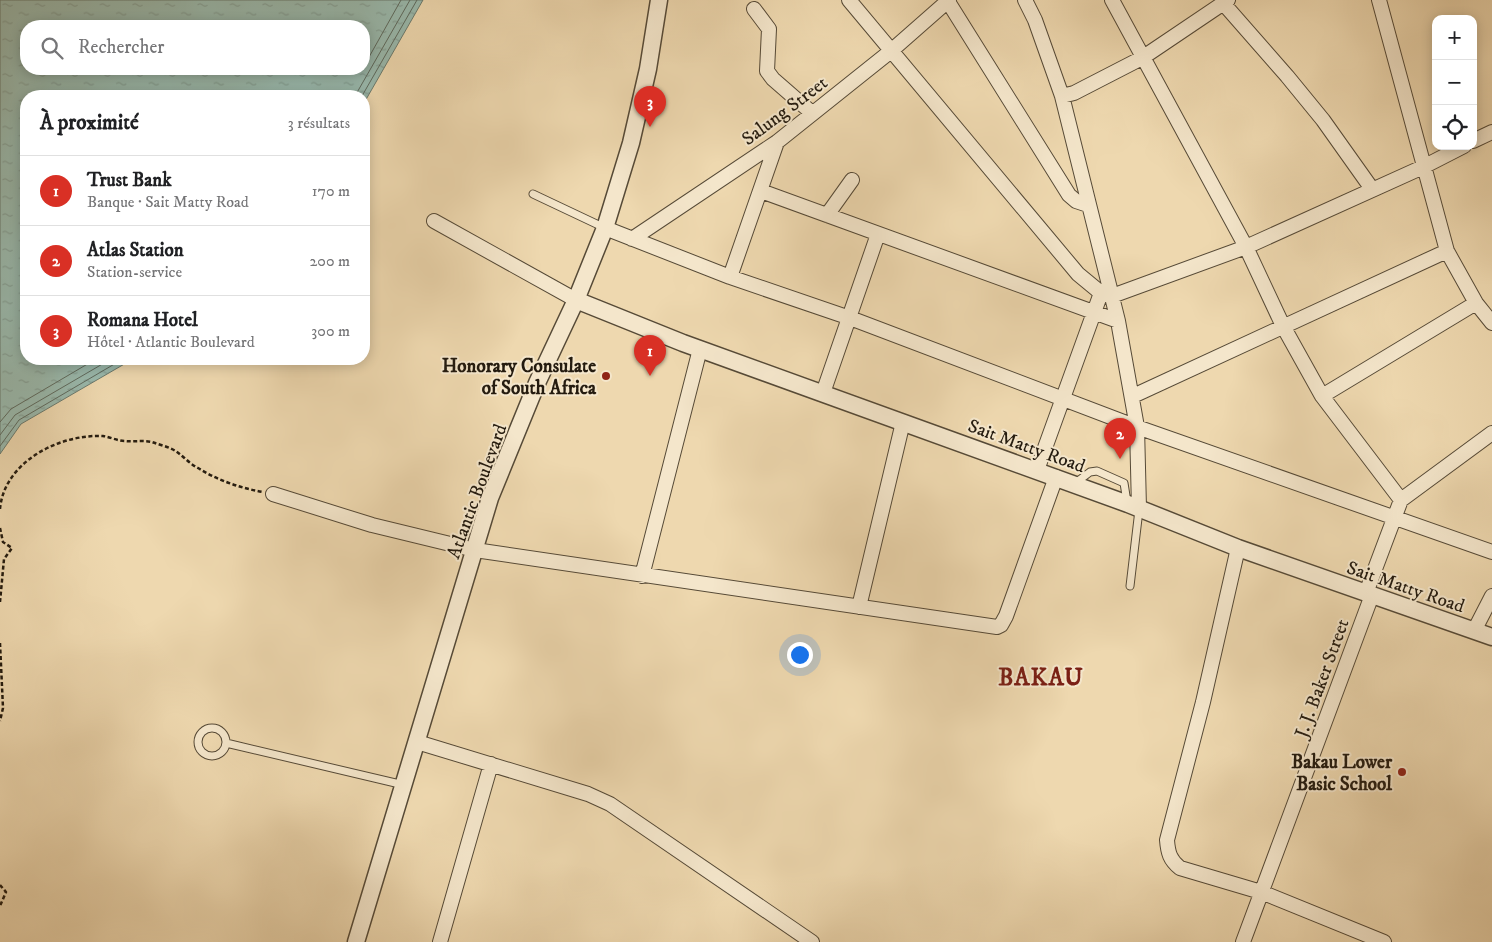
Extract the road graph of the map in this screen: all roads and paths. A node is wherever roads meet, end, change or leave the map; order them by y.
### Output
1 (660, 0) edge
2 (849, 0) edge
3 (948, 0) edge
4 (1025, 0) edge
5 (1112, 0) edge
6 (1379, 0) edge
7 (1225, 2) edge
8 (754, 9) dead end
9 (891, 51) junction
10 (1142, 58) junction
11 (1062, 96) junction
12 (812, 114) junction
13 (1492, 132) edge
14 (1477, 139) edge
15 (777, 142) junction
16 (1456, 150) edge
17 (1423, 167) junction
18 (852, 180) dead end
19 (1372, 189) junction
20 (761, 191) junction
21 (533, 194) dead end
22 (1088, 205) junction
23 (827, 215) junction
24 (434, 221) dead end
25 (605, 228) junction
26 (878, 234) junction
27 (632, 239) junction
28 (1246, 247) junction
29 (1448, 251) junction
30 (730, 277) junction
31 (1106, 294) junction
32 (576, 300) junction
33 (1476, 304) junction
34 (1093, 312) junction
35 (850, 318) junction
36 (1118, 321) junction
37 (1492, 323) edge
38 (1283, 326) junction
39 (700, 349) junction
40 (823, 393) junction
41 (1133, 396) junction
42 (1322, 396) junction
43 (1062, 398) junction
44 (903, 422) junction
45 (1137, 427) junction
46 (1492, 433) edge
47 (1036, 470) junction
48 (1056, 477) junction
49 (273, 494) joint
50 (1401, 500) junction
51 (1134, 506) junction
52 (0, 509) edge
53 (1394, 516) junction
54 (0, 528) edge
55 (1238, 548) junction
56 (475, 550) junction
57 (1492, 552) edge
58 (642, 576) junction
59 (1130, 586) dead end
60 (1369, 594) junction
61 (1492, 596) edge
62 (0, 602) edge
63 (859, 607) junction
64 (1474, 631) junction
65 (1492, 637) edge
66 (0, 643) edge
67 (0, 721) edge
68 (417, 742) junction
69 (226, 743) junction
70 (491, 764) junction
71 (404, 785) junction
72 (0, 885) edge
73 (1261, 892) junction
74 (0, 906) edge
75 (356, 942) edge
76 (440, 942) edge
77 (812, 942) edge
78 (1242, 942) edge
79 (1384, 942) edge

1 - 25 street, Atlantic Boulevard
2 - 9 street
3 - 9 street, Salung Street
3 - 22 street
4 - 11 street
5 - 10 street
6 - 17 street
7 - 10 street
7 - 19 street
8 - 12 street
9 - 12 street, Salung Street
9 - 31 street
10 - 11 street
10 - 28 street
11 - 22 street
12 - 15 street, Salung Street
13 - 14 street
15 - 20 street
15 - 27 street, Salung Street
16 - 17 street
17 - 19 street
17 - 29 street
18 - 23 street
19 - 28 street
20 - 23 street
20 - 30 street
21 - 25 lane
22 - 31 street
23 - 26 street
24 - 32 street
25 - 27 street
25 - 32 street, Atlantic Boulevard
26 - 34 street
26 - 35 street
27 - 30 street
28 - 31 street
28 - 38 street
29 - 33 street
29 - 38 street
30 - 35 street
31 - 34 street
31 - 36 street
32 - 39 street, Sait Matty Road
32 - 56 street, Atlantic Boulevard
33 - 37 street
33 - 42 street
34 - 36 street
34 - 43 street
35 - 40 street
35 - 43 street
36 - 41 street
38 - 41 street
38 - 42 street
39 - 40 street, Sait Matty Road
39 - 58 street
40 - 44 street, Sait Matty Road
41 - 45 street
42 - 50 street
43 - 45 street
43 - 47 street
44 - 47 street, Sait Matty Road
44 - 63 street
45 - 51 street
45 - 53 street
46 - 50 street
47 - 48 street, Sait Matty Road
48 - 51 street, Sait Matty Road
48 - 63 street
49 - 52 path
49 - 56 street
50 - 53 street, J. J. Baker Street
51 - 55 street, Sait Matty Road
51 - 59 lane
53 - 57 street
53 - 60 street, J. J. Baker Street
54 - 62 path
55 - 60 street, Sait Matty Road
55 - 73 street
56 - 58 street
56 - 68 street, Atlantic Boulevard
58 - 63 street
60 - 64 street, Sait Matty Road
60 - 73 street, J. J. Baker Street
61 - 64 street
64 - 65 street, Sait Matty Road
66 - 67 path
68 - 70 street
68 - 71 street, Atlantic Boulevard
69 - 69 lane
69 - 71 lane
70 - 76 street
70 - 77 street
71 - 75 street, Atlantic Boulevard
72 - 74 path
73 - 78 street, J. J. Baker Street
73 - 79 street

